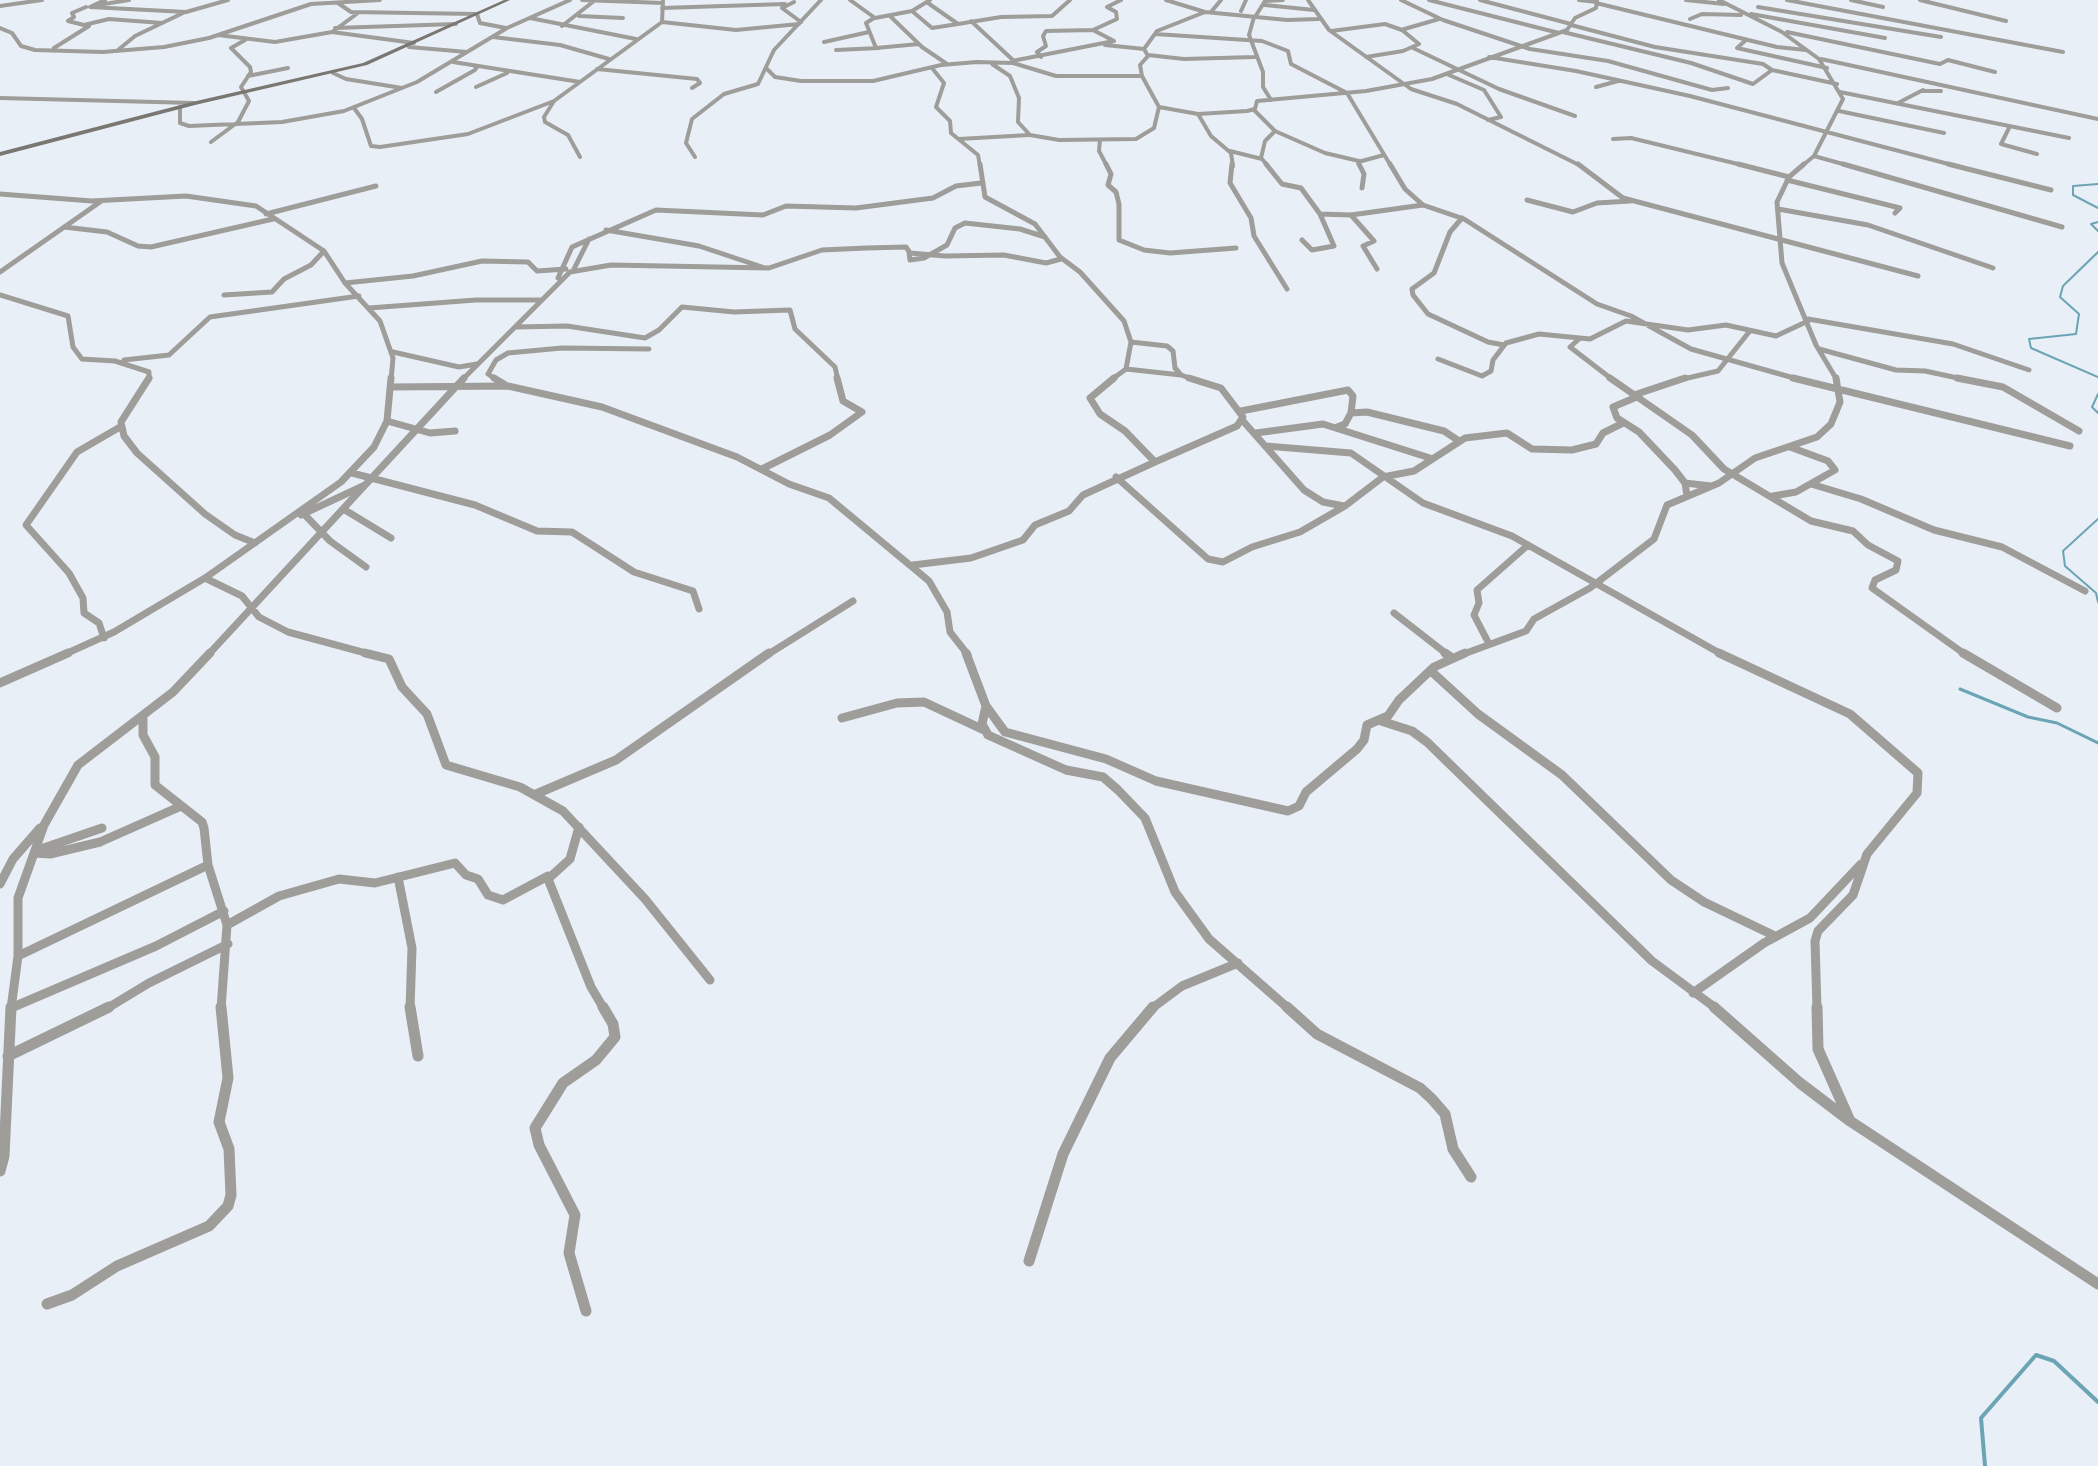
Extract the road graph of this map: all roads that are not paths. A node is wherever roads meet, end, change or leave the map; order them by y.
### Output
1 (42, 0) edge
2 (86, 0) edge
3 (129, 0) edge
4 (228, 0) edge
5 (380, 0) edge
6 (508, 0) edge
7 (570, 0) edge
8 (582, 0) edge
9 (820, 0) edge
10 (850, 0) edge
11 (1070, 0) edge
12 (1121, 0) edge
13 (1166, 0) edge
14 (1221, 0) edge
15 (1246, 0) edge
16 (1283, 0) edge
17 (1308, 0) edge
18 (1401, 0) edge
19 (1421, 0) edge
20 (1429, 0) edge
21 (1480, 0) edge
22 (1509, 0) edge
23 (1579, 0) edge
24 (1686, 0) edge
25 (1763, 0) edge
26 (1787, 0) edge
27 (1851, 0) edge
28 (1920, 0) edge
29 (103, 1) edge
30 (594, 1) edge
31 (794, 1) edge
32 (327, 2) edge
33 (733, 2) edge
34 (808, 2) edge
35 (929, 2) edge
36 (1264, 2) edge
37 (1597, 2) edge
38 (1722, 2) edge
39 (338, 3) junction
40 (1408, 3) junction
41 (663, 4) edge
42 (785, 4) junction
43 (0, 6) edge
44 (89, 7) junction
45 (1258, 7) junction
46 (1503, 7) junction
47 (1758, 7) junction
48 (1883, 7) dead end
49 (1314, 10) junction
50 (912, 11) junction
51 (1241, 11) junction
52 (186, 12) junction
53 (359, 12) junction
54 (1208, 12) junction
55 (477, 14) junction
56 (1749, 15) junction
57 (579, 16) junction
58 (890, 16) junction
59 (1234, 16) junction
60 (1254, 17) junction
61 (529, 18) junction
62 (623, 18) dead end
63 (875, 18) junction
64 (1319, 19) junction
65 (1440, 19) junction
66 (1690, 19) dead end
67 (971, 21) junction
68 (2006, 21) dead end
69 (662, 22) junction
70 (162, 23) junction
71 (800, 23) junction
72 (93, 24) junction
73 (456, 24) junction
74 (958, 24) junction
75 (1571, 25) junction
76 (562, 26) junction
77 (0, 28) edge
78 (507, 28) junction
79 (334, 30) junction
80 (1093, 30) junction
81 (1329, 30) junction
82 (1401, 30) junction
83 (869, 32) junction
84 (1782, 32) junction
85 (1561, 33) junction
86 (1155, 34) junction
87 (218, 35) junction
88 (492, 37) junction
89 (1941, 37) dead end
90 (1885, 38) dead end
91 (636, 39) junction
92 (245, 40) junction
93 (1252, 40) junction
94 (1746, 40) junction
95 (824, 42) dead end
96 (919, 44) junction
97 (411, 45) junction
98 (1104, 45) junction
99 (1517, 46) junction
100 (879, 48) junction
101 (1413, 48) junction
102 (52, 49) junction
103 (1144, 49) junction
104 (118, 50) junction
105 (836, 50) dead end
106 (1807, 50) junction
107 (468, 52) junction
108 (2063, 52) dead end
109 (1148, 55) junction
110 (1041, 57) junction
111 (1255, 57) junction
112 (1366, 57) junction
113 (1488, 57) junction
114 (609, 59) junction
115 (1819, 59) junction
116 (1014, 61) junction
117 (452, 62) junction
118 (1007, 62) junction
119 (468, 63) junction
120 (991, 63) junction
121 (948, 64) junction
122 (288, 68) dead end
123 (766, 68) junction
124 (932, 68) junction
125 (597, 69) junction
126 (1827, 69) junction
127 (1460, 70) junction
128 (1772, 70) junction
129 (508, 72) junction
130 (1995, 72) dead end
131 (333, 73) junction
132 (1448, 75) junction
133 (247, 76) junction
134 (1142, 76) junction
135 (1673, 78) junction
136 (1619, 81) junction
137 (580, 82) junction
138 (1405, 84) junction
139 (1837, 84) junction
140 (1929, 84) junction
141 (476, 87) dead end
142 (1596, 87) dead end
143 (403, 88) junction
144 (692, 88) dead end
145 (1728, 88) dead end
146 (1660, 90) junction
147 (1922, 91) junction
148 (244, 92) junction
149 (436, 92) dead end
150 (1840, 92) junction
151 (1963, 92) junction
152 (1347, 93) junction
153 (0, 98) edge
154 (31, 100) junction
155 (1271, 100) junction
156 (554, 101) junction
157 (194, 103) junction
158 (1898, 103) junction
159 (0, 104) edge
160 (180, 107) junction
161 (1159, 107) junction
162 (354, 108) junction
163 (1254, 110) junction
164 (1839, 111) junction
165 (1198, 114) junction
166 (1575, 116) dead end
167 (2098, 119) edge
168 (1488, 120) junction
169 (235, 126) junction
170 (2010, 126) junction
171 (1275, 131) junction
172 (1826, 133) junction
173 (1944, 133) dead end
174 (1030, 135) junction
175 (2069, 138) dead end
176 (958, 139) junction
177 (1613, 139) dead end
178 (1100, 140) junction
179 (211, 142) dead end
180 (1230, 151) junction
181 (0, 154) edge
182 (2037, 154) dead end
183 (1384, 155) junction
184 (1814, 156) junction
185 (580, 157) dead end
186 (695, 157) dead end
187 (1261, 158) junction
188 (1359, 161) junction
189 (1788, 179) junction
190 (981, 183) junction
191 (376, 186) dead end
192 (1362, 188) dead end
193 (2051, 190) dead end
194 (0, 194) edge
195 (163, 196) junction
196 (1527, 200) dead end
197 (1631, 200) junction
198 (92, 201) junction
199 (101, 202) junction
200 (1423, 205) junction
201 (1778, 209) junction
202 (1895, 213) dead end
203 (266, 214) junction
204 (1320, 214) junction
205 (1351, 215) junction
206 (1462, 218) junction
207 (273, 219) junction
208 (64, 227) junction
209 (2062, 227) dead end
210 (606, 230) junction
211 (1045, 237) junction
212 (589, 239) junction
213 (1302, 240) dead end
214 (1780, 242) junction
215 (1236, 248) dead end
216 (324, 251) junction
217 (929, 255) junction
218 (1061, 259) junction
219 (1993, 268) dead end
220 (564, 269) junction
221 (575, 269) junction
222 (766, 269) junction
223 (1377, 269) dead end
224 (0, 272) edge
225 (1918, 276) dead end
226 (345, 283) junction
227 (1287, 289) dead end
228 (552, 290) junction
229 (0, 295) edge
230 (224, 295) dead end
231 (359, 296) junction
232 (542, 300) junction
233 (369, 308) junction
234 (1808, 320) junction
235 (1645, 324) junction
236 (516, 327) junction
237 (1749, 332) junction
238 (1579, 339) junction
239 (1131, 342) junction
240 (1504, 345) junction
241 (1818, 348) junction
242 (649, 349) dead end
243 (393, 352) junction
244 (1438, 359) dead end
245 (1725, 359) junction
246 (115, 361) junction
247 (477, 364) junction
248 (1126, 369) junction
249 (2029, 370) dead end
250 (1181, 375) junction
251 (456, 385) junction
252 (508, 386) junction
253 (391, 387) junction
254 (1840, 389) junction
255 (1638, 395) junction
256 (1241, 411) junction
257 (1351, 413) junction
258 (387, 421) junction
259 (1243, 421) junction
260 (1623, 423) junction
261 (120, 427) junction
262 (1336, 427) junction
263 (418, 430) junction
264 (455, 431) dead end
265 (2079, 431) dead end
266 (1256, 433) junction
267 (1459, 441) junction
268 (1266, 446) junction
269 (2070, 446) dead end
270 (1790, 447) junction
271 (1430, 458) junction
272 (1155, 462) junction
273 (762, 469) junction
274 (352, 473) junction
275 (1733, 473) junction
276 (1116, 477) junction
277 (1383, 477) junction
278 (372, 480) junction
279 (1685, 483) junction
280 (1811, 484) junction
281 (1711, 486) junction
282 (1687, 496) junction
283 (1772, 496) junction
284 (1345, 506) junction
285 (345, 510) junction
286 (304, 514) junction
287 (282, 524) junction
288 (322, 534) junction
289 (391, 538) dead end
290 (255, 543) junction
291 (1528, 545) junction
292 (913, 565) junction
293 (366, 567) dead end
294 (205, 578) junction
295 (1594, 583) junction
296 (2085, 591) dead end
297 (853, 601) dead end
298 (250, 608) junction
299 (699, 609) dead end
300 (1394, 613) dead end
301 (104, 638) junction
302 (1488, 642) junction
303 (1452, 658) junction
304 (1431, 671) junction
305 (0, 683) edge
306 (986, 706) junction
307 (2057, 708) dead end
308 (842, 718) dead end
309 (143, 719) junction
310 (1381, 721) junction
311 (984, 730) junction
312 (536, 794) junction
313 (179, 807) junction
314 (44, 825) junction
315 (579, 827) junction
316 (102, 828) dead end
317 (34, 852) junction
318 (1861, 863) junction
319 (208, 865) junction
320 (548, 876) junction
321 (398, 877) junction
322 (0, 884) edge
323 (224, 911) junction
324 (227, 925) junction
325 (1775, 936) junction
326 (228, 944) junction
327 (18, 956) junction
328 (1238, 963) junction
329 (710, 980) dead end
330 (1693, 993) junction
331 (11, 1008) junction
332 (8, 1056) junction
333 (418, 1056) dead end
334 (1850, 1121) junction
335 (0, 1171) edge
336 (1471, 1177) dead end
337 (1029, 1261) dead end
338 (2098, 1284) edge
339 (47, 1304) dead end
340 (586, 1311) dead end

1 - 43 street
2 - 29 street
3 - 44 street
4 - 52 street
5 - 39 street
6 - 55 street
7 - 61 street
8 - 30 street
9 - 34 street
9 - 71 street
10 - 63 street
11 - 67 street
12 - 80 street
13 - 54 street
14 - 54 street
15 - 51 street
16 - 36 street
17 - 49 street
18 - 40 street
19 - 40 street
20 - 85 street
21 - 46 street
22 - 46 street
23 - 37 street
24 - 38 street
25 - 47 street
26 - 108 street
27 - 48 street
28 - 68 street
29 - 44 street
30 - 41 street
30 - 57 street
31 - 34 street
31 - 42 street
32 - 39 street
32 - 87 street
33 - 41 street
33 - 42 street
35 - 50 street
35 - 74 street
36 - 45 street
36 - 49 street
37 - 75 street
37 - 94 street
38 - 56 street
39 - 53 street
40 - 65 street
41 - 69 street
42 - 71 street
44 - 52 street
44 - 72 street
45 - 51 street
45 - 60 street
46 - 75 street
47 - 56 street
47 - 89 street
49 - 64 street
50 - 58 street
50 - 74 street
51 - 59 street
52 - 70 street
53 - 55 street
53 - 79 street
54 - 59 street
54 - 86 street
55 - 73 street
55 - 78 street
56 - 66 street
56 - 84 street
56 - 90 street
57 - 62 street
57 - 76 street
58 - 63 street
58 - 96 street
59 - 60 street
60 - 64 street
60 - 93 street
61 - 76 street
61 - 78 street
63 - 83 street
64 - 81 street
65 - 82 street
65 - 99 street
67 - 74 street
67 - 116 street
69 - 71 street
69 - 91 street
70 - 72 street
70 - 104 street
71 - 123 street
72 - 102 street
73 - 79 street
73 - 97 street
75 - 85 street
75 - 128 street
76 - 91 street
77 - 102 street
78 - 88 street
79 - 92 street
79 - 97 street
80 - 98 street
80 - 110 street
81 - 82 street
81 - 112 street
82 - 101 street
83 - 95 street
83 - 100 street
84 - 106 street
84 - 130 street
85 - 99 street
85 - 128 street
86 - 93 street
86 - 103 street
87 - 92 street
87 - 104 street
88 - 107 street
88 - 114 street
91 - 114 street
92 - 133 street
93 - 111 street
93 - 152 street
94 - 106 street
94 - 126 street
96 - 100 street
96 - 121 street
97 - 107 street
97 - 131 street
98 - 103 street
98 - 110 street
99 - 113 street
99 - 135 street
100 - 105 street
101 - 112 street
101 - 127 street
102 - 104 street
103 - 109 street
106 - 115 street
107 - 117 street
109 - 111 street
109 - 134 street
110 - 116 street
111 - 155 street
112 - 138 street
113 - 127 street
113 - 136 street
114 - 125 street
115 - 126 street
115 - 140 street
116 - 118 street
117 - 119 street
117 - 143 street
118 - 120 street
118 - 134 street
119 - 129 street
119 - 149 street
120 - 121 street
120 - 174 street
121 - 124 street
122 - 133 street
123 - 124 street
123 - 186 street
124 - 176 street
125 - 137 street
125 - 144 street
126 - 139 street
127 - 132 street
127 - 166 street
128 - 139 street
129 - 137 street
129 - 141 street
131 - 143 street
131 - 148 street
132 - 138 street
132 - 168 street
133 - 148 street
134 - 161 street
135 - 145 street
135 - 146 street
136 - 142 street
136 - 146 street
137 - 156 street
138 - 152 street
138 - 168 street
139 - 150 street
140 - 147 street
140 - 151 street
143 - 162 street
146 - 172 street
147 - 151 street
147 - 158 street
148 - 157 street
148 - 169 street
150 - 158 street
150 - 164 street
151 - 167 street
152 - 155 street
152 - 183 street
153 - 154 street
154 - 157 street
154 - 159 street
155 - 163 street
156 - 162 street
156 - 185 street
157 - 160 street
158 - 170 street
160 - 169 street
160 - 181 street
161 - 165 street
161 - 178 street
162 - 169 street
163 - 165 street
163 - 171 street
164 - 172 street
164 - 173 street
165 - 180 street
168 - 197 street
169 - 179 street
170 - 175 street
170 - 182 street
171 - 187 street
171 - 188 street
172 - 184 street
172 - 193 street
174 - 176 street
174 - 178 street
176 - 190 street
177 - 189 street
178 - 215 street
180 - 187 street
180 - 227 street
183 - 188 street
183 - 200 street
184 - 189 street
184 - 209 street
187 - 204 street
188 - 192 street
189 - 201 street
189 - 202 street
190 - 210 street
190 - 211 street
191 - 203 street
194 - 198 street
195 - 198 street
195 - 199 street
195 - 203 street
196 - 197 street
197 - 214 street
198 - 199 street
199 - 208 street
200 - 205 street
200 - 206 street
201 - 214 street
201 - 219 street
203 - 207 street
204 - 205 street
204 - 213 street
205 - 223 street
206 - 235 street
206 - 240 street
207 - 208 street
207 - 216 street
208 - 224 street
210 - 212 street
210 - 222 street
211 - 217 street
211 - 218 street
212 - 220 street
212 - 221 street
214 - 225 street
214 - 234 street
216 - 226 street
216 - 230 street
217 - 218 street
217 - 222 street
218 - 239 street
220 - 221 street
220 - 226 street
220 - 228 street
221 - 222 street
221 - 228 street
226 - 231 street
228 - 232 street
229 - 246 street
231 - 233 street
231 - 246 street
232 - 233 street
232 - 236 street
233 - 243 street
234 - 237 street
234 - 241 street
234 - 249 street
235 - 237 street
235 - 238 street
235 - 245 street
236 - 247 street
236 - 273 street
237 - 245 street
238 - 240 street
238 - 255 street
239 - 248 street
239 - 250 street
240 - 244 street
241 - 254 street
241 - 265 street
242 - 252 street
243 - 247 street
243 - 253 street
245 - 254 street
245 - 255 street
246 - 261 street
247 - 251 street
248 - 250 street
248 - 272 street
250 - 256 street
251 - 252 street
251 - 253 street
251 - 263 street
252 - 273 street
253 - 258 street
254 - 269 street
254 - 270 street
255 - 260 street
255 - 275 street
256 - 257 street
256 - 259 street
257 - 262 street
257 - 267 street
258 - 263 street
258 - 274 street
259 - 266 street
259 - 272 street
260 - 267 street
260 - 279 street
261 - 290 street
261 - 301 street
262 - 266 street
262 - 271 street
263 - 264 street
263 - 278 street
266 - 268 street
267 - 271 street
268 - 277 street
268 - 284 street
270 - 275 street
270 - 280 street
271 - 277 street
272 - 276 street
273 - 292 street
274 - 278 street
274 - 287 street
275 - 281 street
275 - 283 street
276 - 284 street
276 - 292 street
277 - 284 street
277 - 291 street
278 - 285 street
278 - 286 street
278 - 299 street
279 - 281 street
279 - 282 street
280 - 283 street
280 - 296 street
281 - 282 street
282 - 295 street
283 - 307 street
285 - 288 street
285 - 289 street
286 - 287 street
286 - 288 street
287 - 290 street
288 - 293 street
288 - 298 street
290 - 294 street
291 - 295 street
291 - 302 street
292 - 306 street
294 - 298 street
294 - 301 street
295 - 302 street
295 - 318 street
297 - 312 street
298 - 309 street
298 - 312 street
300 - 303 street
301 - 305 street
302 - 303 street
303 - 304 street
304 - 310 street
304 - 325 street
306 - 310 street
306 - 311 street
308 - 311 street
309 - 313 street
309 - 314 street
310 - 330 street
311 - 328 street
312 - 315 street
313 - 317 street
313 - 319 street
314 - 317 street
314 - 322 street
315 - 320 street
315 - 329 street
316 - 317 street
317 - 327 street
318 - 325 street
318 - 334 street
319 - 323 street
319 - 327 street
320 - 321 street
320 - 340 street
321 - 324 street
321 - 333 street
323 - 324 street
323 - 331 street
324 - 326 street
325 - 330 street
326 - 332 street
326 - 339 street
327 - 331 street
328 - 336 street
328 - 337 street
330 - 334 street
331 - 332 street
332 - 335 street
334 - 338 street

